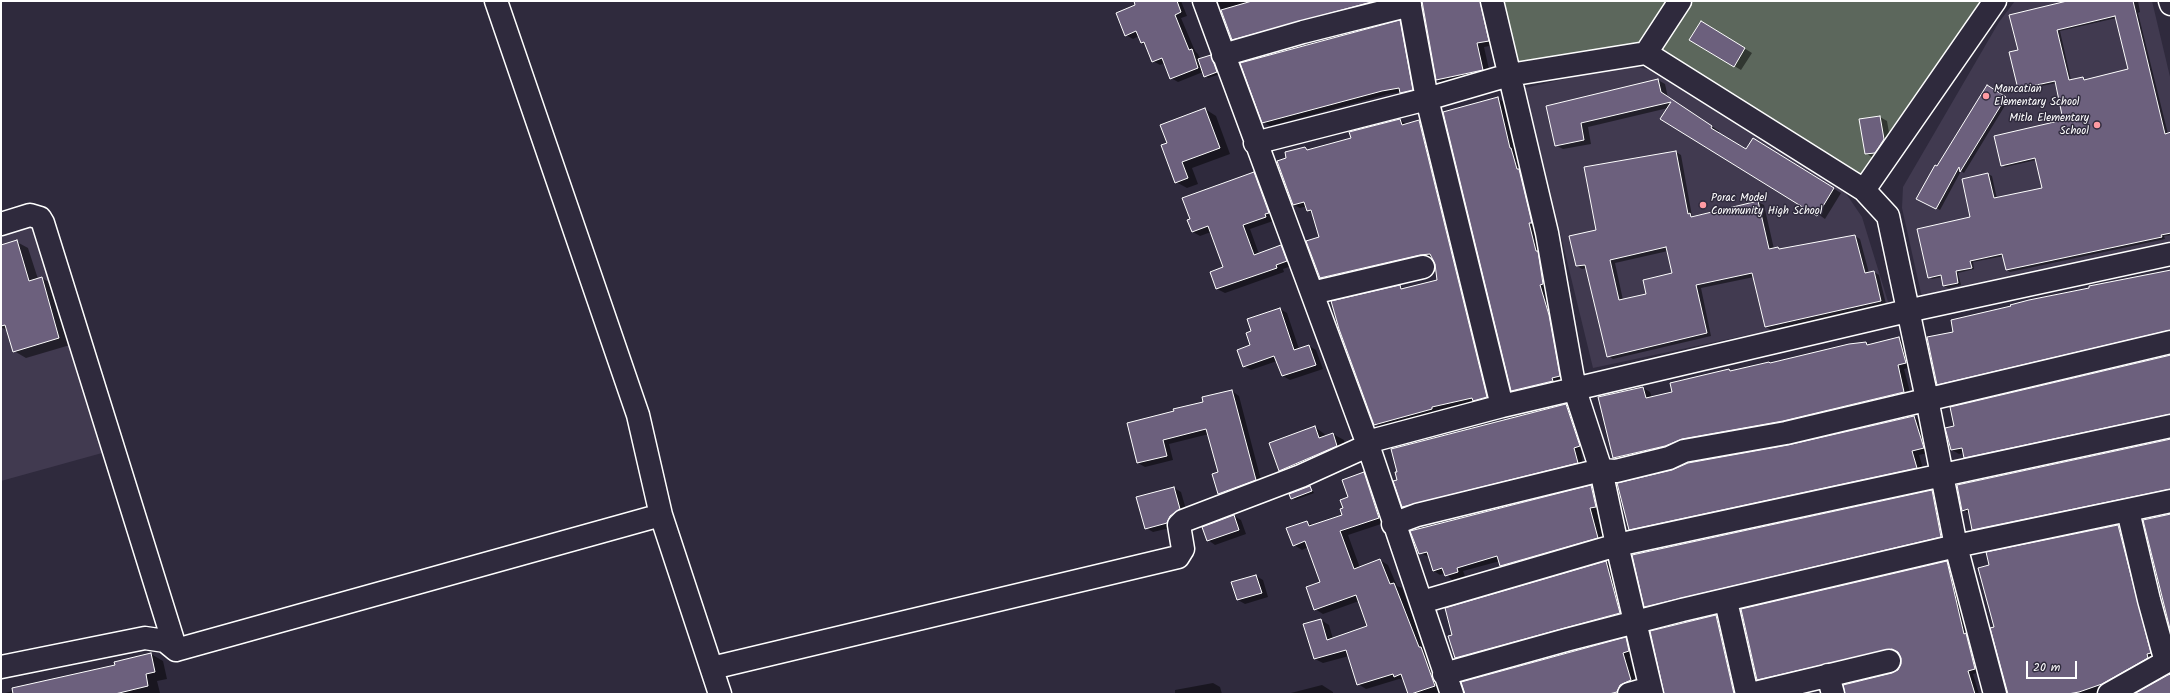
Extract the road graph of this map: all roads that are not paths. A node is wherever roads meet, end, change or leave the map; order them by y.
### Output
1 (496, 1) edge
2 (1492, 1) edge
3 (1680, 1) edge
4 (1995, 1) edge
5 (2170, 1) edge
6 (1208, 2) edge
7 (1409, 3) edge
8 (2171, 4) edge
9 (1646, 53) junction
10 (1223, 55) junction
11 (1509, 75) junction
12 (1427, 99) junction
13 (1256, 143) junction
14 (1864, 190) junction
15 (1, 224) edge
16 (2171, 254) edge
17 (1423, 267) dead end
18 (1312, 293) junction
19 (1908, 311) junction
20 (2171, 342) edge
21 (1575, 390) junction
22 (1927, 399) junction
23 (1502, 406) junction
24 (2171, 426) edge
25 (1367, 444) junction
26 (1601, 470) junction
27 (1943, 476) junction
28 (2171, 501) edge
29 (2128, 511) junction
30 (661, 515) junction
31 (1393, 524) junction
32 (1617, 545) junction
33 (1956, 546) junction
34 (1726, 601) junction
35 (1422, 602) junction
36 (1635, 622) junction
37 (176, 650) junction
38 (2169, 660) edge
39 (1889, 661) dead end
40 (1, 667) edge
41 (712, 668) junction
42 (1444, 674) junction
43 (1831, 685) edge
44 (1651, 691) edge
45 (720, 694) edge
46 (1452, 694) edge
47 (1629, 694) edge
48 (1747, 694) edge
49 (1750, 694) edge
50 (1995, 694) edge
51 (2109, 694) edge

1 - 30 street
2 - 11 street
3 - 9 street
4 - 14 street
5 - 8 street
6 - 10 street
7 - 10 street
7 - 12 street
9 - 11 street
9 - 14 street
10 - 13 street
11 - 12 street
11 - 21 street
12 - 13 street
12 - 23 street
13 - 18 street
14 - 19 street
15 - 37 street
16 - 19 street
17 - 18 street
18 - 25 street
19 - 21 street
19 - 22 street
20 - 22 street
21 - 23 street
21 - 26 street
22 - 26 street
22 - 27 street
23 - 25 street
24 - 27 street
25 - 31 street
25 - 41 street
26 - 31 street
26 - 32 street
27 - 32 street
27 - 33 street
28 - 29 street
29 - 33 street
29 - 38 street
30 - 37 street
30 - 41 street
31 - 35 street
32 - 35 street
32 - 36 street
33 - 34 street
33 - 50 street
34 - 36 street
34 - 48 street
35 - 42 street
36 - 42 street
36 - 44 street
37 - 40 street
38 - 51 street
39 - 43 street
41 - 45 street
42 - 46 street
43 - 49 street
44 - 47 street

